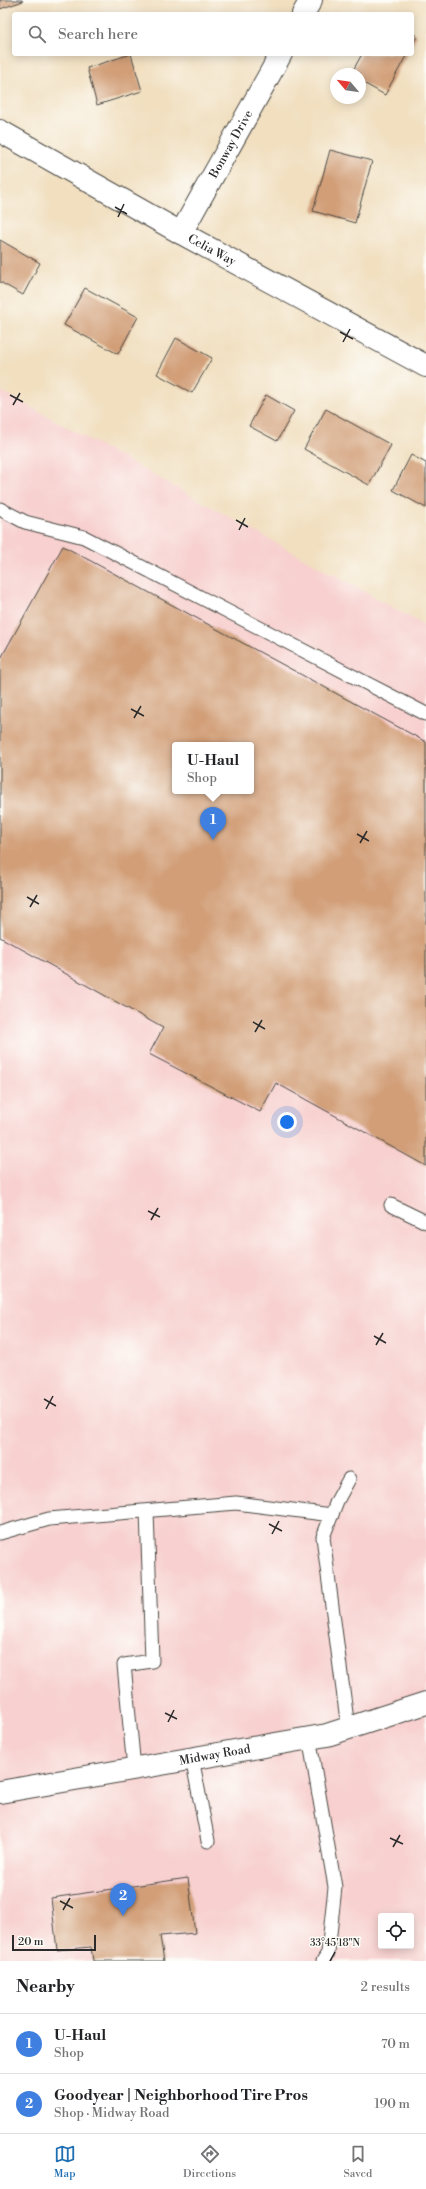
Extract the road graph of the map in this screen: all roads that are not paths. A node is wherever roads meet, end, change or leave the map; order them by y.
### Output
1 (311, 0) edge
2 (304, 12) edge
3 (280, 56) edge
4 (0, 131) edge
5 (181, 233) junction
6 (426, 366) edge
7 (0, 509) edge
8 (426, 714) edge
9 (391, 1205) dead end
10 (426, 1222) edge
11 (349, 1479) dead end
12 (147, 1510) junction
13 (332, 1515) junction
14 (0, 1533) edge
15 (426, 1703) edge
16 (348, 1728) junction
17 (310, 1738) junction
18 (192, 1758) junction
19 (134, 1768) junction
20 (0, 1792) edge
21 (208, 1841) dead end
22 (323, 1961) edge

1 - 2 street
3 - 5 street, Bonway Drive
4 - 5 street, Celia Way
5 - 6 street, Celia Way
7 - 8 lane
9 - 10 lane
11 - 13 lane
12 - 13 lane
12 - 14 lane
12 - 19 lane
13 - 16 lane
15 - 16 street, Midway Road
16 - 17 street, Midway Road
17 - 18 street, Midway Road
17 - 22 lane
18 - 19 street, Midway Road
18 - 21 lane
19 - 20 street, Midway Road

